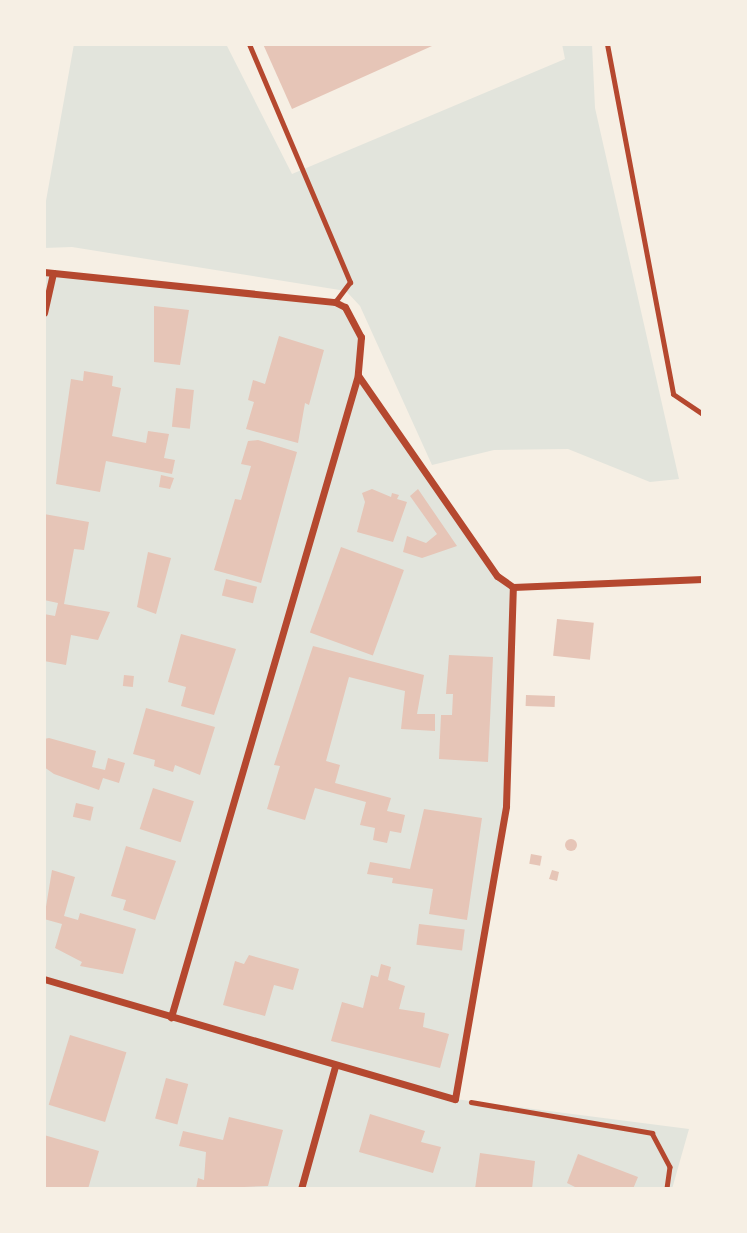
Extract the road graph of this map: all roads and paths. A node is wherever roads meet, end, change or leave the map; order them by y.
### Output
1 (249, 44) edge
2 (607, 44) edge
3 (44, 272) edge
4 (53, 273) junction
5 (335, 302) junction
6 (44, 313) edge
7 (358, 375) junction
8 (703, 414) edge
9 (703, 579) edge
10 (513, 587) junction
11 (44, 979) edge
12 (171, 1017) junction
13 (335, 1066) junction
14 (455, 1100) junction
15 (301, 1189) edge
16 (667, 1189) edge

1 - 5 lane
2 - 8 lane
3 - 4 street
4 - 5 street
4 - 6 street
5 - 7 street
7 - 10 street
7 - 12 street
9 - 10 street
10 - 14 street
11 - 12 street
12 - 13 street
13 - 14 street
13 - 15 street
14 - 16 path

